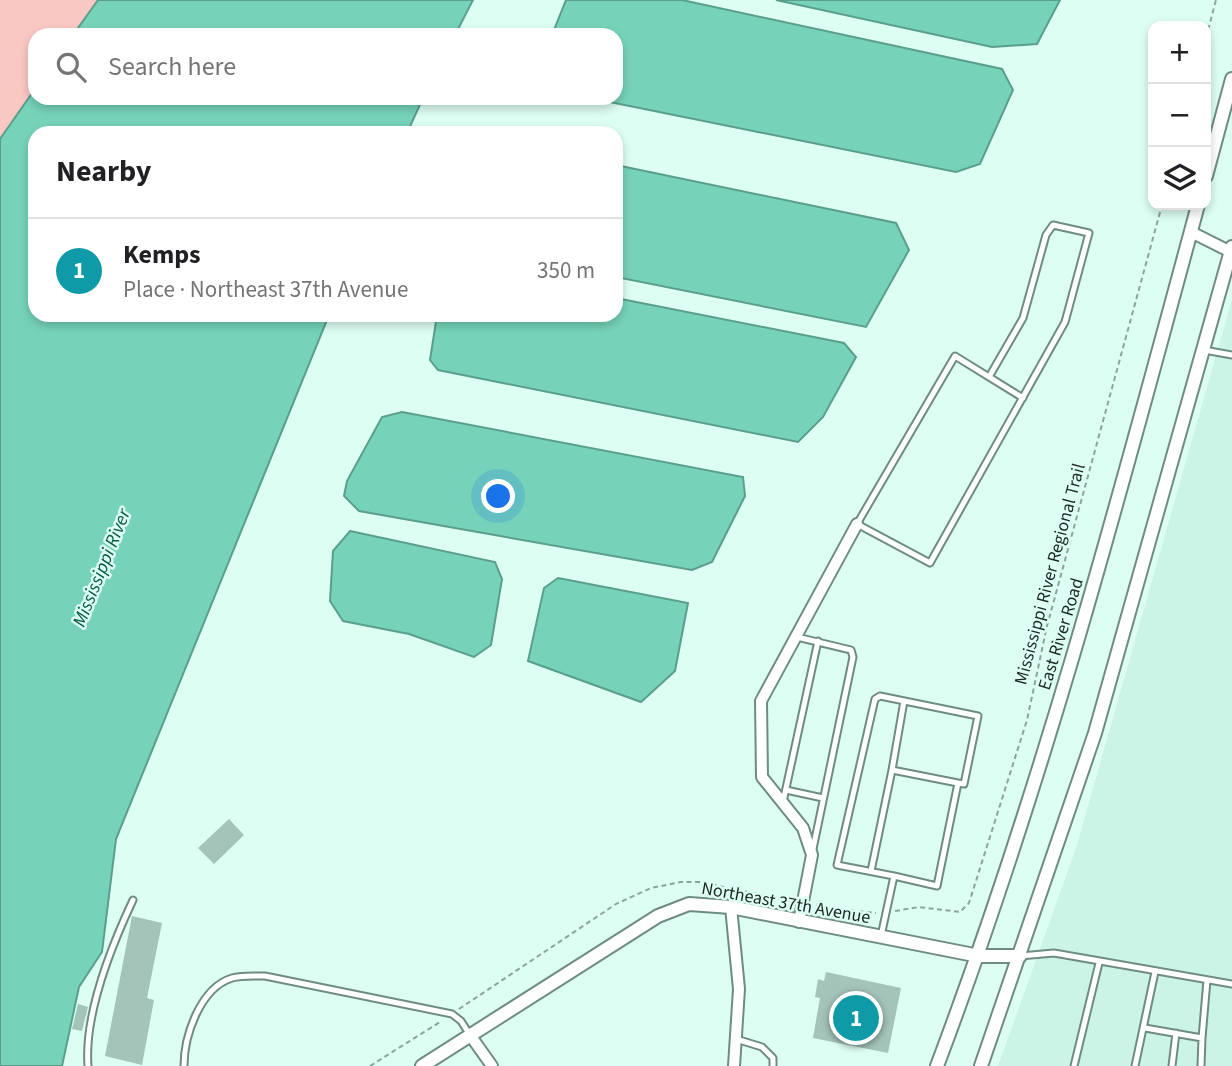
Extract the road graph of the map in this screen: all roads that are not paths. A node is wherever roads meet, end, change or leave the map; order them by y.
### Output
1 (1232, 79) edge
2 (1211, 157) edge
3 (1197, 210) edge
4 (1191, 232) junction
5 (1232, 250) edge
6 (1204, 350) junction
7 (1232, 355) edge
8 (989, 377) junction
9 (1023, 398) junction
10 (857, 524) junction
11 (795, 636) junction
12 (818, 641) junction
13 (904, 701) junction
14 (892, 770) junction
15 (958, 783) junction
16 (786, 790) junction
17 (823, 798) junction
18 (783, 804) junction
19 (812, 855) junction
20 (870, 871) junction
21 (894, 876) junction
22 (133, 900) dead end
23 (731, 907) junction
24 (799, 922) junction
25 (880, 937) junction
26 (979, 956) junction
27 (1020, 956) junction
28 (1099, 963) junction
29 (1155, 972) junction
30 (1207, 980) junction
31 (1232, 984) edge
32 (1145, 1028) junction
33 (1176, 1033) junction
34 (470, 1035) junction
35 (1202, 1038) junction
36 (736, 1039) junction
37 (88, 1066) edge
38 (184, 1066) edge
39 (422, 1066) edge
40 (492, 1066) edge
41 (734, 1066) edge
42 (772, 1066) edge
43 (937, 1066) edge
44 (981, 1066) edge
45 (1074, 1066) edge
46 (1135, 1066) edge
47 (1172, 1066) edge
48 (1201, 1066) edge

1 - 2 street
3 - 4 street, East River Road
4 - 5 street
4 - 26 street, East River Road
5 - 6 street
6 - 7 lane
6 - 27 street
8 - 9 lane
8 - 9 lane
8 - 10 lane
9 - 10 lane
10 - 11 street
11 - 12 lane
11 - 18 street
12 - 16 lane
12 - 17 lane
13 - 14 lane
13 - 15 lane
13 - 20 lane
14 - 15 lane
14 - 20 lane
15 - 21 lane
16 - 17 lane
16 - 18 lane
17 - 19 lane
18 - 19 street
19 - 24 street
20 - 21 lane
21 - 25 lane
22 - 37 lane
23 - 24 street, Northeast 37th Avenue
23 - 34 street, Northeast 37th Avenue
23 - 36 street
24 - 25 street, Northeast 37th Avenue
25 - 26 street, Northeast 37th Avenue
26 - 27 street, Northeast 37th Avenue
26 - 43 street, East River Road
27 - 28 lane
27 - 44 street
28 - 29 lane
28 - 45 lane
29 - 30 lane
29 - 32 lane
30 - 31 lane
30 - 35 lane
32 - 33 lane
32 - 46 lane
33 - 35 lane
33 - 47 lane
34 - 38 lane
34 - 39 street, Northeast 37th Avenue
34 - 40 street
35 - 48 lane
36 - 41 street
36 - 42 lane

